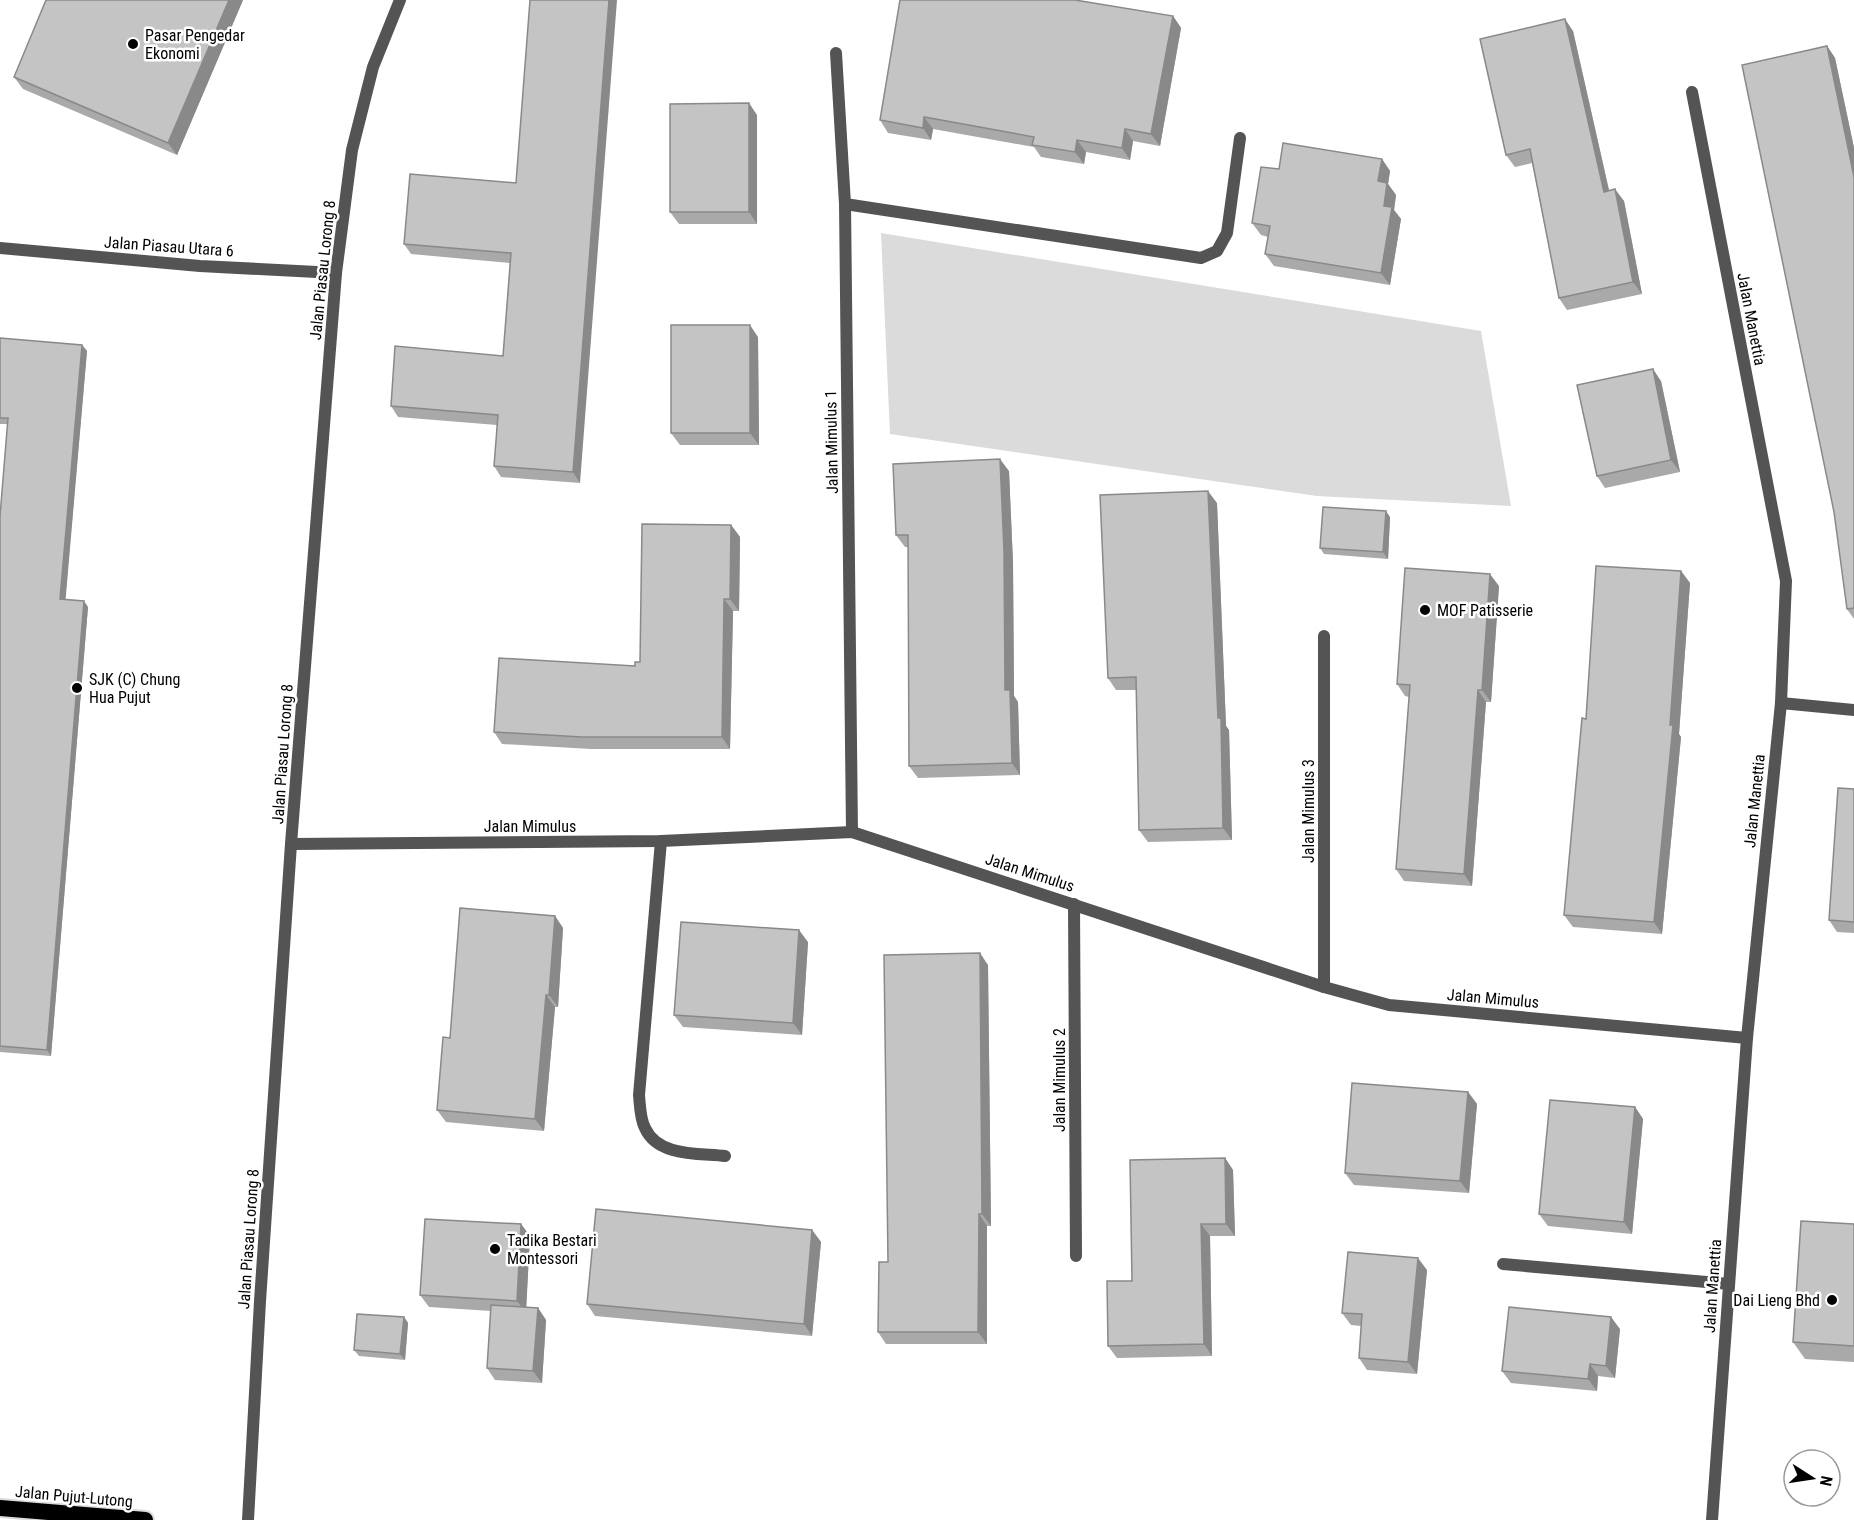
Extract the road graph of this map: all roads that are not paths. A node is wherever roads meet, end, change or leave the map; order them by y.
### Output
1 (400, 0) edge
2 (836, 53) dead end
3 (1692, 92) dead end
4 (1240, 138) dead end
5 (845, 204) junction
6 (0, 248) edge
7 (336, 273) junction
8 (1324, 636) dead end
9 (1781, 703) junction
10 (1854, 710) edge
11 (852, 832) junction
12 (662, 841) junction
13 (291, 844) junction
14 (1074, 904) junction
15 (1324, 987) junction
16 (1747, 1038) junction
17 (725, 1156) dead end
18 (1076, 1256) dead end
19 (1503, 1264) dead end
20 (1729, 1284) junction
21 (0, 1508) edge
22 (145, 1520) edge
23 (248, 1520) edge
24 (1712, 1520) edge

1 - 7 street, Jalan Piasau Lorong 8
2 - 5 street, Jalan Mimulus 1
3 - 9 street, Jalan Manettia
4 - 5 street
5 - 11 street, Jalan Mimulus 1
6 - 7 street, Jalan Piasau Utara 6
7 - 13 street, Jalan Piasau Lorong 8
8 - 15 street, Jalan Mimulus 3
9 - 10 street
9 - 16 street, Jalan Manettia
11 - 12 street, Jalan Mimulus
11 - 14 street, Jalan Mimulus
12 - 13 street, Jalan Mimulus
12 - 17 street
13 - 23 street, Jalan Piasau Lorong 8
14 - 15 street, Jalan Mimulus
14 - 18 street, Jalan Mimulus 2
15 - 16 street, Jalan Mimulus
16 - 20 street, Jalan Manettia
19 - 20 street
20 - 24 street, Jalan Manettia
21 - 22 highway, Jalan Pujut-Lutong

